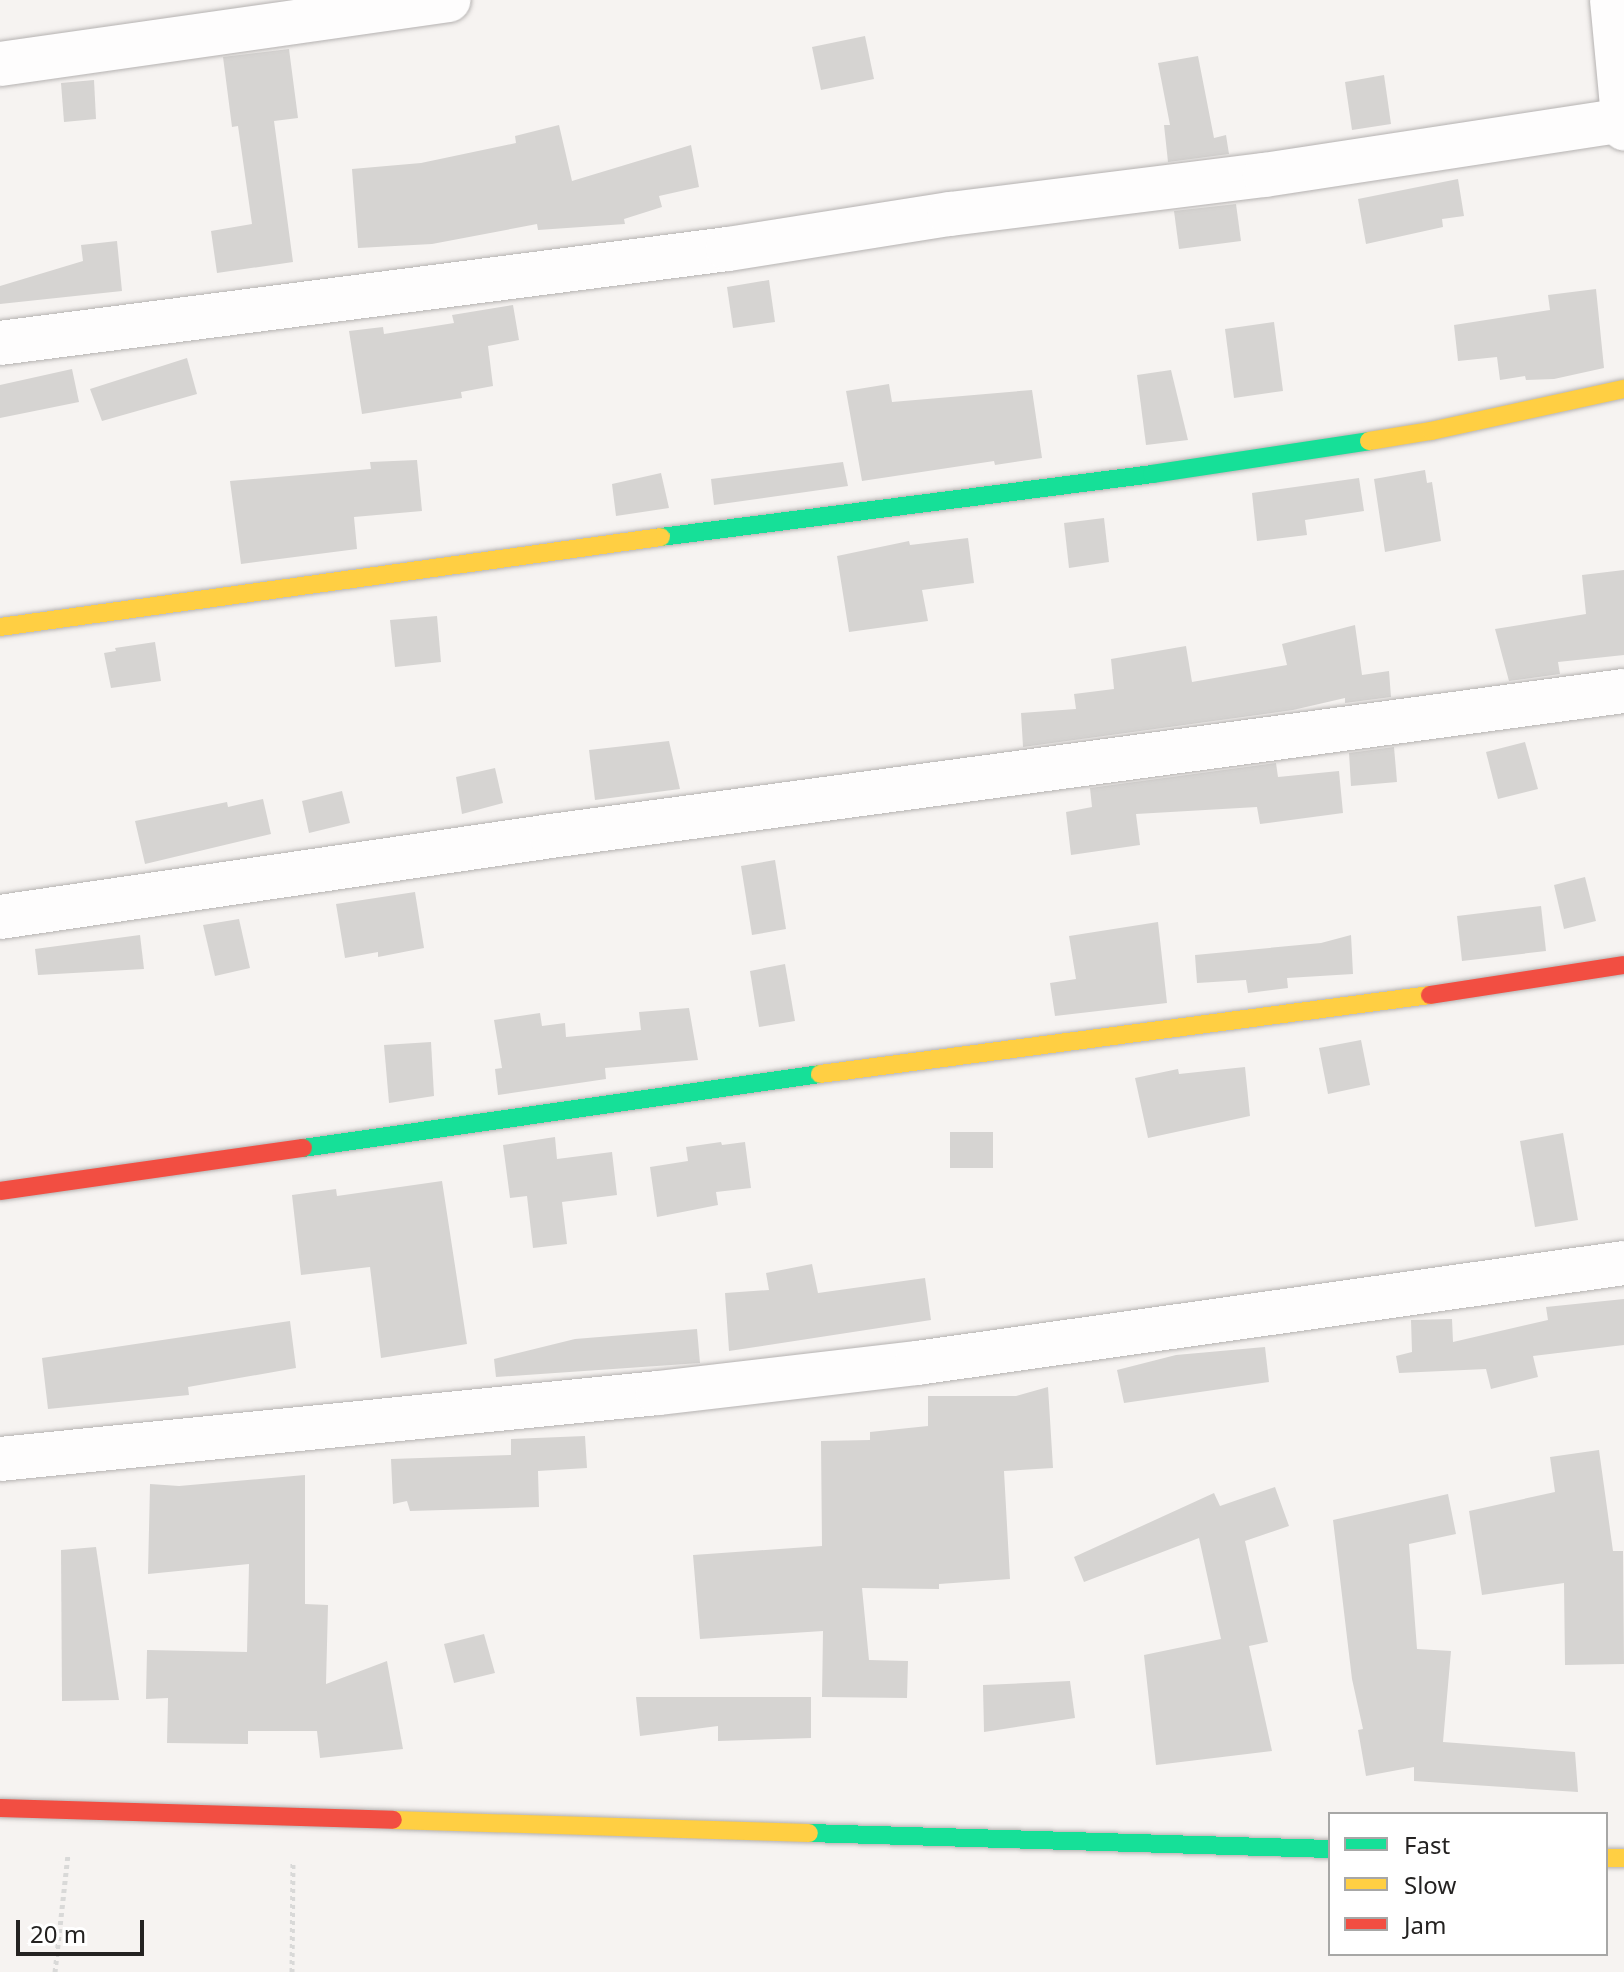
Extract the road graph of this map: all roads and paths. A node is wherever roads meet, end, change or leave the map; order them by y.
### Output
1 (448, 0) edge
2 (1612, 0) edge
3 (0, 64) edge
4 (1624, 120) edge
5 (1624, 128) edge
6 (0, 343) edge
7 (1624, 389) edge
8 (0, 627) edge
9 (1624, 691) edge
10 (0, 917) edge
11 (1624, 965) edge
12 (0, 1191) edge
13 (1624, 1263) edge
14 (0, 1459) edge
15 (0, 1808) edge
16 (73, 1812) junction
17 (294, 1817) junction
18 (1328, 1849) edge
19 (55, 1972) edge
20 (292, 1972) edge

1 - 3 street
2 - 4 street
4 - 5 street
4 - 6 street
7 - 8 street
9 - 10 street
11 - 12 street
13 - 14 street
15 - 16 street
16 - 17 street
16 - 19 path
17 - 18 street
17 - 20 path

